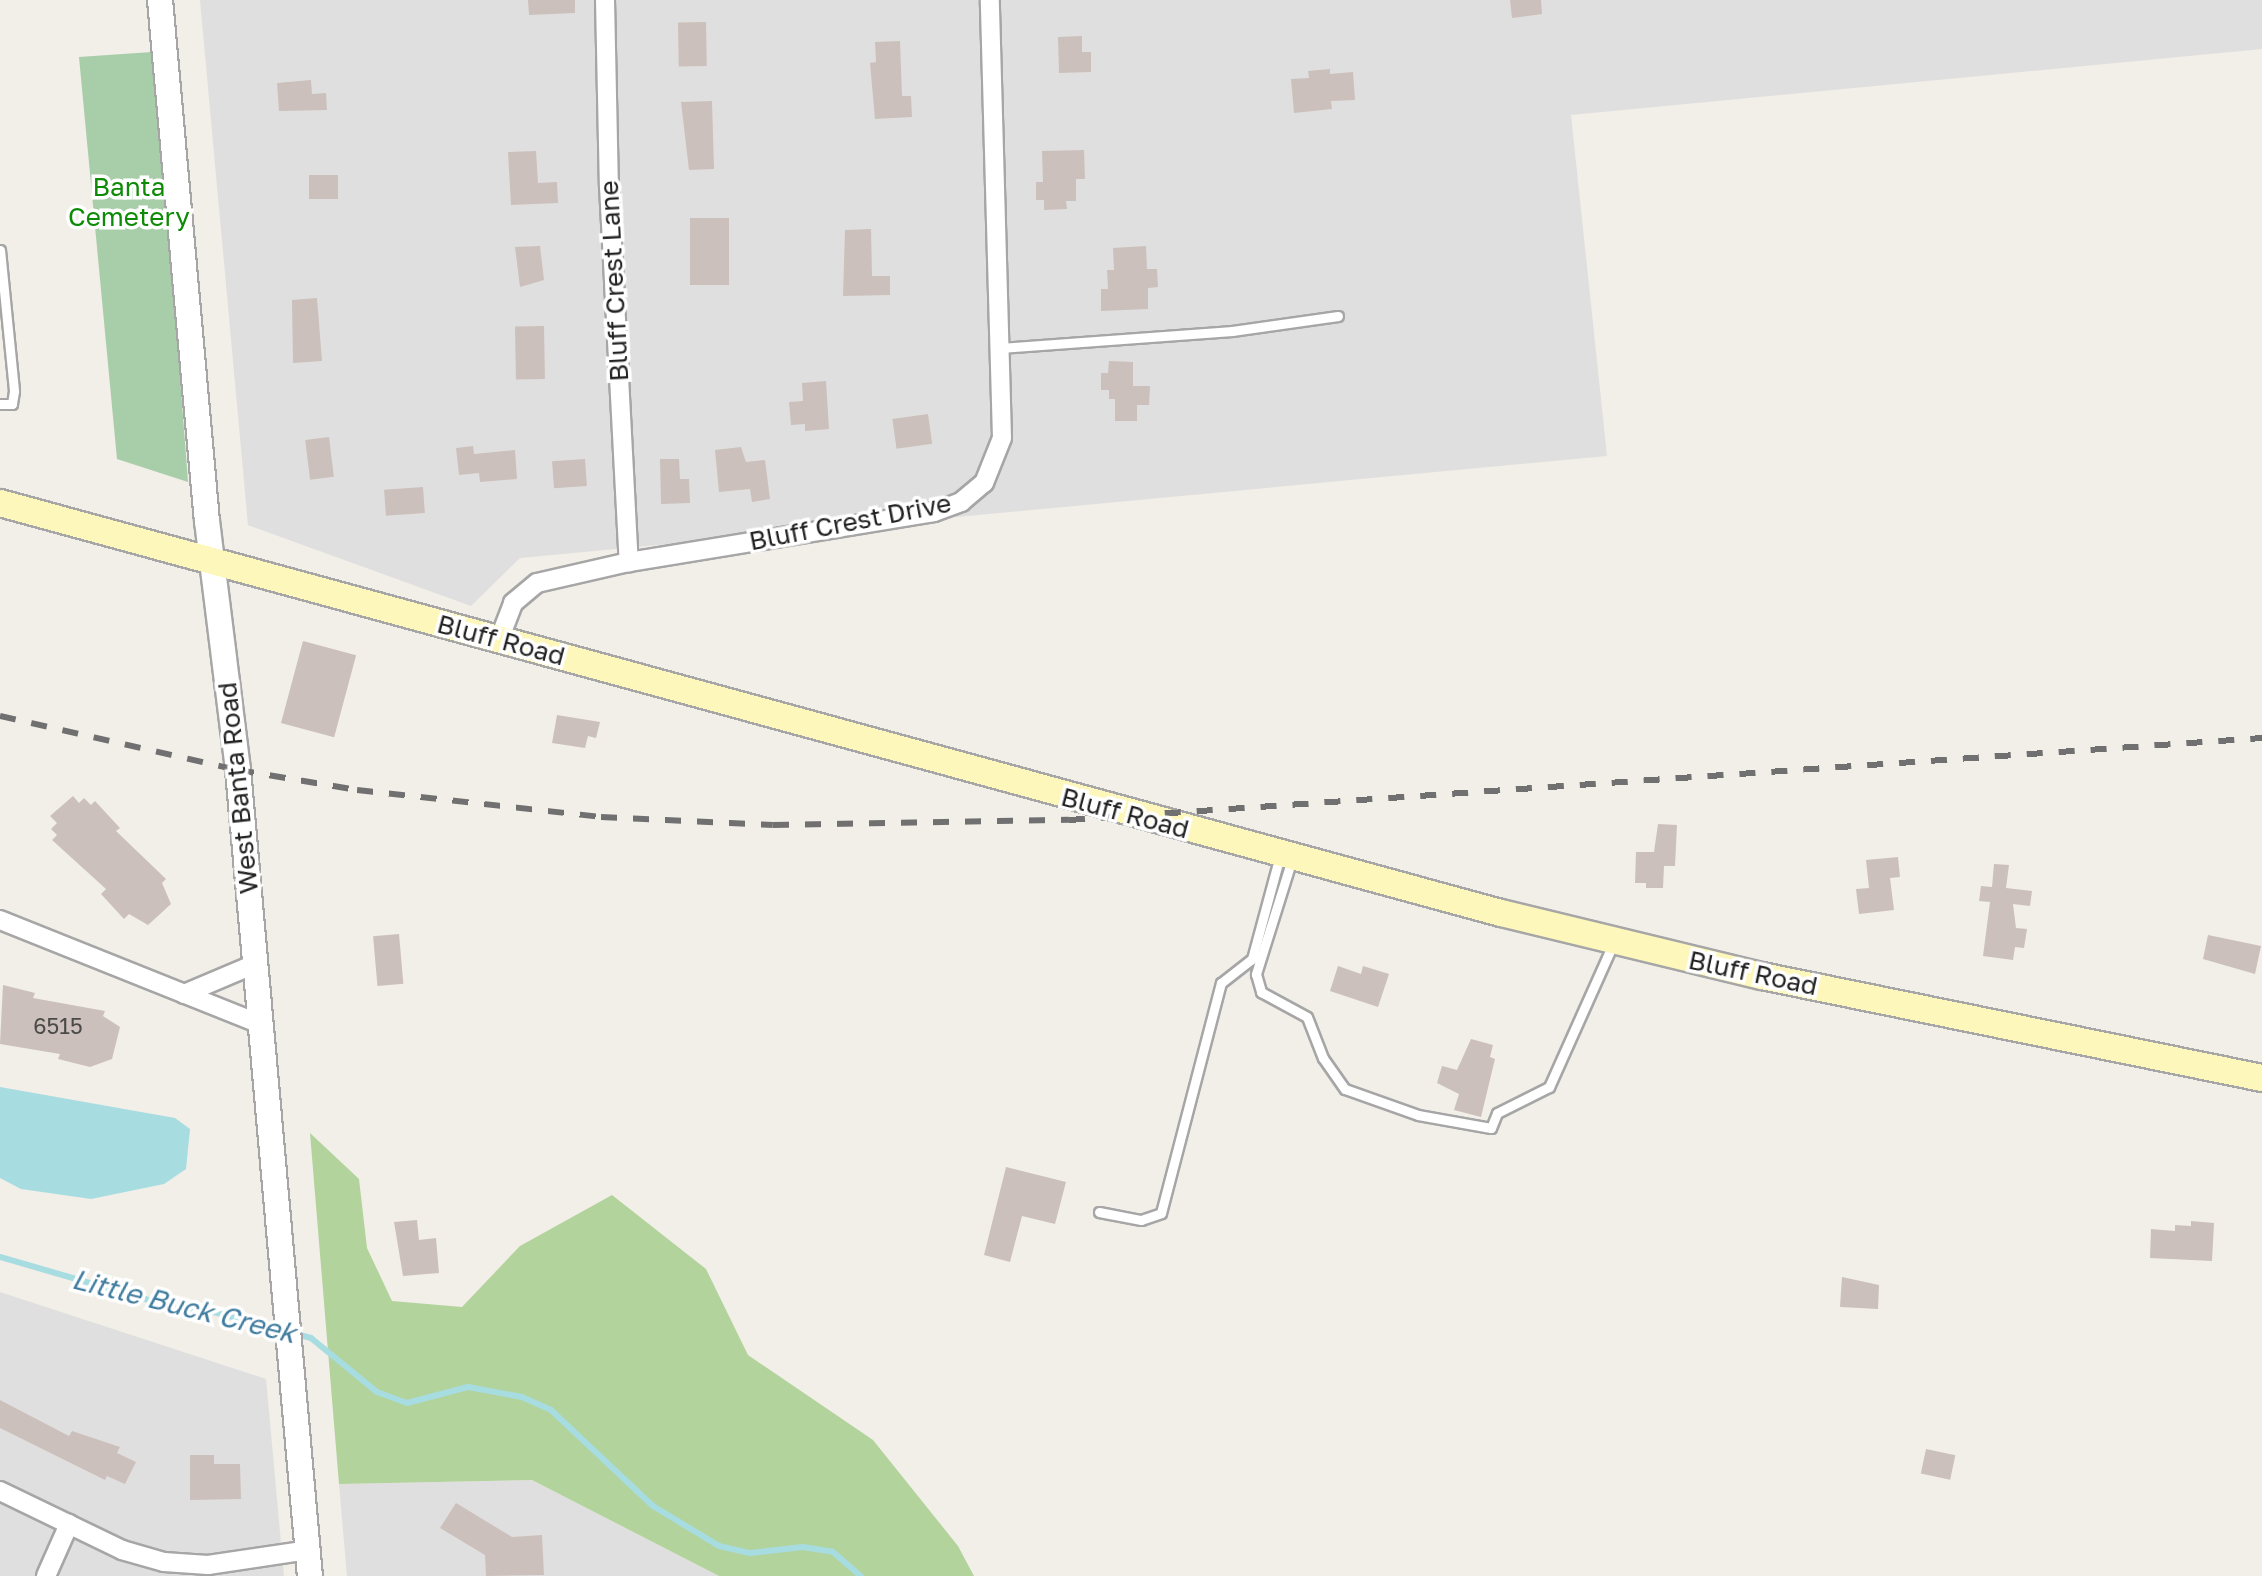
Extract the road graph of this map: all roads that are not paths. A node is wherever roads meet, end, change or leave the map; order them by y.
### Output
1 (160, 0) edge
2 (605, 0) edge
3 (990, 0) edge
4 (0, 250) edge
5 (1338, 316) dead end
6 (1000, 348) junction
7 (0, 404) edge
8 (0, 503) edge
9 (213, 560) junction
10 (629, 562) junction
11 (499, 640) junction
12 (1286, 857) junction
13 (0, 920) edge
14 (1614, 941) junction
15 (255, 964) junction
16 (184, 994) junction
17 (260, 1024) junction
18 (2262, 1078) edge
19 (1099, 1212) dead end
20 (0, 1491) edge
21 (69, 1524) junction
22 (308, 1550) junction
23 (46, 1576) edge
24 (310, 1576) edge

1 - 9 street, West Banta Road
2 - 10 street, Bluff Crest Lane
3 - 6 street, Bluff Crest Drive
4 - 7 lane
5 - 6 lane
6 - 10 street, Bluff Crest Drive
8 - 9 main road, Bluff Road
9 - 11 main road, Bluff Road
9 - 15 street, West Banta Road
10 - 11 street, Bluff Crest Drive
11 - 12 main road, Bluff Road
12 - 14 main road, Bluff Road
12 - 14 lane
12 - 19 lane
13 - 16 street
14 - 18 main road, Bluff Road
15 - 16 street
15 - 17 street, West Banta Road
16 - 17 street
17 - 22 street, West Banta Road
20 - 21 street
21 - 22 street
21 - 23 street
22 - 24 street, West Banta Road

